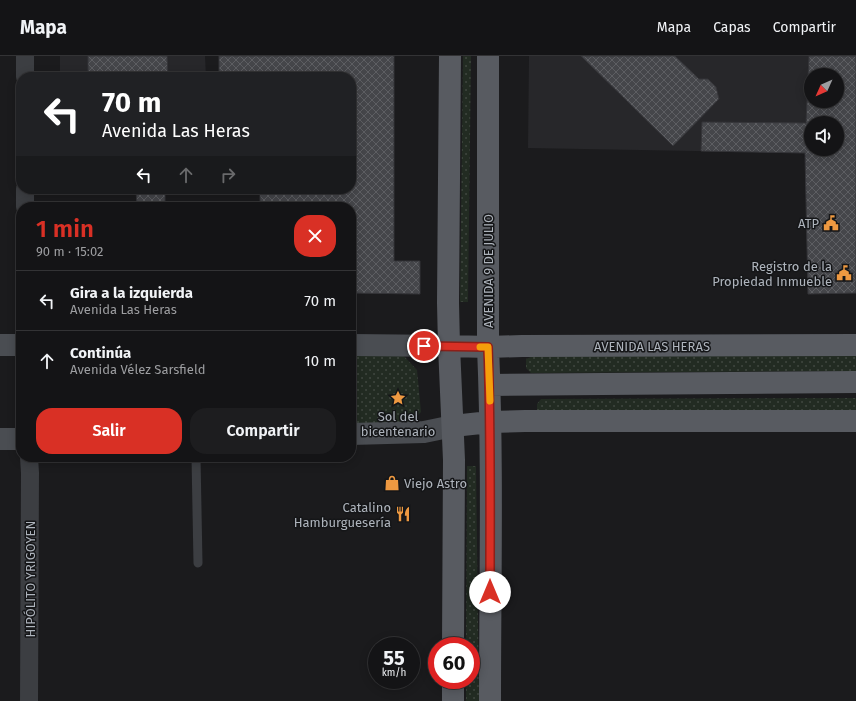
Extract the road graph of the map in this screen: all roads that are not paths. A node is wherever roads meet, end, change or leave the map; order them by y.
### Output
1 (25, 56) edge
2 (450, 56) edge
3 (488, 56) edge
4 (25, 72) edge
5 (0, 345) edge
6 (16, 345) edge
7 (356, 345) edge
8 (856, 345) edge
9 (449, 346) junction
10 (488, 347) junction
11 (856, 382) edge
12 (490, 385) junction
13 (856, 421) edge
14 (490, 422) junction
15 (453, 426) junction
16 (356, 434) edge
17 (0, 439) edge
18 (16, 439) edge
19 (29, 462) edge
20 (196, 462) edge
21 (198, 563) dead end
22 (453, 637) edge
23 (453, 689) edge
24 (29, 701) edge
25 (453, 701) edge
26 (490, 701) edge

1 - 4 street
2 - 9 main road
3 - 10 main road, AVENIDA 9 DE JULIO
5 - 6 main road
7 - 9 main road
8 - 10 main road, AVENIDA LAS HERAS
9 - 10 main road, AVENIDA LAS HERAS
9 - 15 main road
10 - 12 main road, AVENIDA 9 DE JULIO
11 - 12 main road
12 - 14 main road, AVENIDA 9 DE JULIO
13 - 14 main road
14 - 15 main road
14 - 26 main road, AVENIDA 9 DE JULIO
15 - 16 main road
15 - 22 main road
17 - 18 main road
19 - 24 street, HIPÓLITO YRIGOYEN
20 - 21 lane
23 - 25 main road

